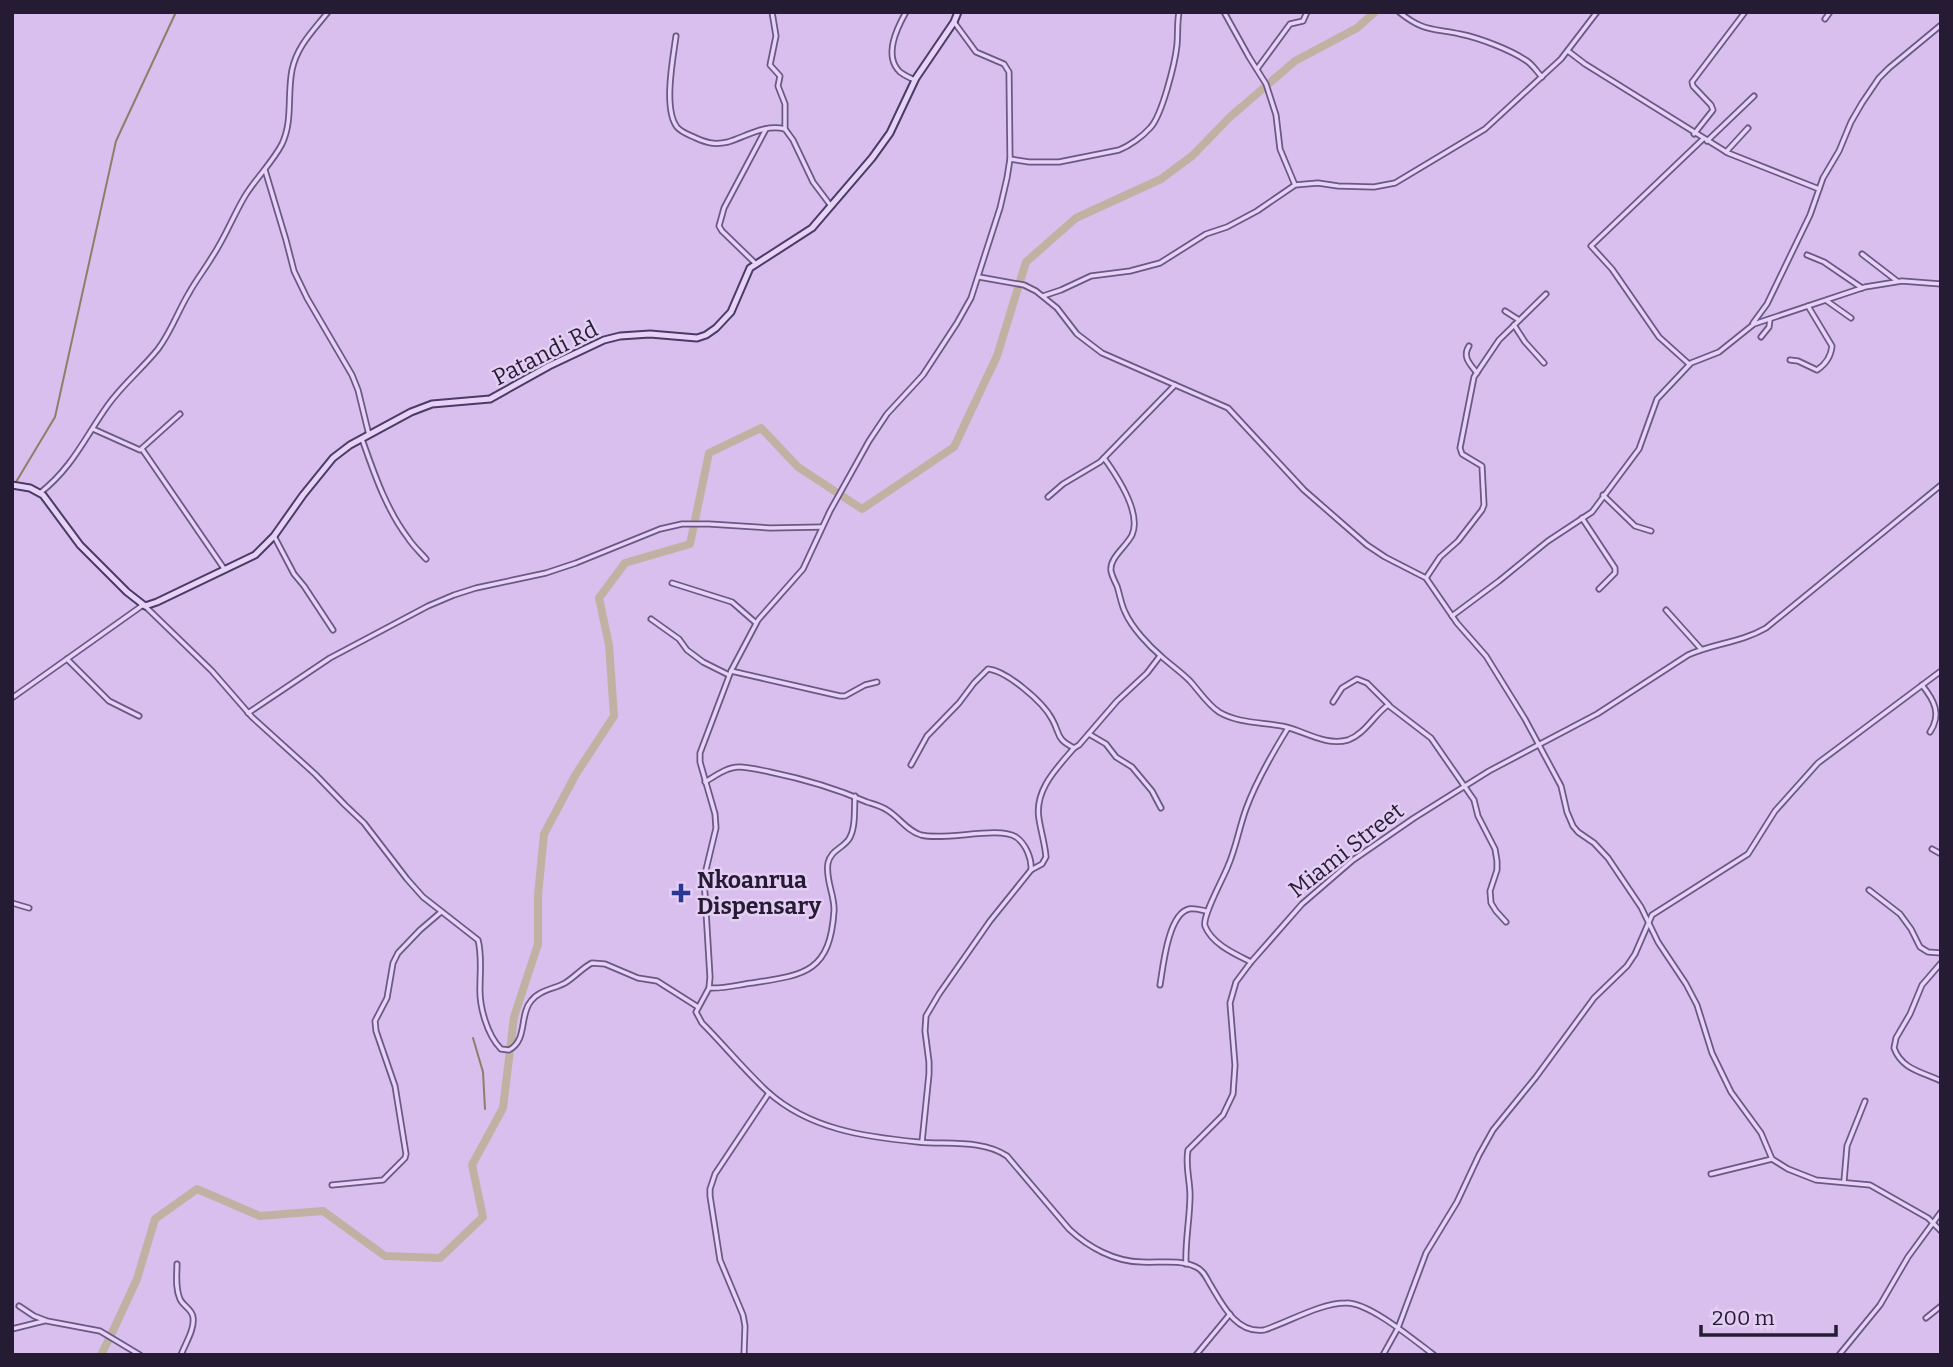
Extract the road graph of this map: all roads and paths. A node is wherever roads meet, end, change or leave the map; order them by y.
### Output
1 (328, 12) edge
2 (772, 12) edge
3 (905, 12) edge
4 (958, 12) edge
5 (1179, 12) edge
6 (1224, 12) edge
7 (1307, 12) edge
8 (1399, 12) edge
9 (1597, 12) edge
10 (1745, 12) edge
11 (1830, 12) edge
12 (1825, 19) dead end
13 (954, 22) junction
14 (1941, 26) edge
15 (676, 36) dead end
16 (1568, 51) junction
17 (1257, 69) junction
18 (1542, 77) junction
19 (915, 80) junction
20 (1754, 96) dead end
21 (768, 127) junction
22 (1748, 128) dead end
23 (785, 130) junction
24 (1695, 134) junction
25 (1705, 140) junction
26 (1726, 152) junction
27 (1010, 159) junction
28 (265, 170) junction
29 (1295, 185) junction
30 (1819, 189) junction
31 (831, 206) junction
32 (1862, 254) dead end
33 (1807, 255) dead end
34 (755, 263) junction
35 (979, 277) junction
36 (1897, 281) junction
37 (1941, 284) edge
38 (1862, 288) junction
39 (1546, 294) dead end
40 (1043, 296) junction
41 (1826, 301) junction
42 (1808, 306) junction
43 (1505, 311) dead end
44 (1851, 318) dead end
45 (1770, 319) junction
46 (1519, 320) junction
47 (1514, 325) junction
48 (1750, 327) junction
49 (1761, 337) dead end
50 (1469, 346) dead end
51 (1790, 360) dead end
52 (1544, 363) dead end
53 (1689, 364) junction
54 (1477, 373) junction
55 (1175, 385) junction
56 (180, 414) dead end
57 (93, 429) junction
58 (369, 435) junction
59 (362, 439) junction
60 (142, 449) junction
61 (1104, 458) junction
62 (12, 485) edge
63 (1941, 485) edge
64 (40, 494) junction
65 (1603, 495) junction
66 (1048, 497) dead end
67 (1582, 518) junction
68 (823, 527) junction
69 (1651, 531) dead end
70 (274, 537) junction
71 (426, 559) dead end
72 (226, 570) junction
73 (1426, 578) junction
74 (672, 583) dead end
75 (1599, 589) dead end
76 (144, 606) junction
77 (1666, 610) dead end
78 (1451, 616) junction
79 (651, 619) dead end
80 (756, 623) junction
81 (333, 630) dead end
82 (1701, 649) junction
83 (1160, 656) junction
84 (67, 659) junction
85 (1941, 671) edge
86 (730, 673) junction
87 (877, 682) dead end
88 (1922, 685) junction
89 (12, 698) edge
90 (1333, 702) dead end
91 (1389, 705) junction
92 (248, 713) junction
93 (1939, 714) edge
94 (139, 716) dead end
95 (1288, 728) junction
96 (1930, 732) dead end
97 (1089, 734) junction
98 (1539, 745) junction
99 (1074, 748) junction
100 (911, 765) dead end
101 (705, 782) junction
102 (1464, 786) junction
103 (855, 796) junction
104 (1161, 808) dead end
105 (1932, 849) dead end
106 (1941, 854) edge
107 (1031, 870) junction
108 (1869, 890) dead end
109 (12, 903) edge
110 (29, 908) dead end
111 (1206, 911) junction
112 (441, 912) junction
113 (1648, 921) junction
114 (1506, 922) dead end
115 (1941, 954) edge
116 (1251, 962) junction
117 (1941, 963) edge
118 (1160, 985) dead end
119 (709, 988) junction
120 (698, 1007) junction
121 (1941, 1082) edge
122 (769, 1093) junction
123 (1865, 1101) dead end
124 (922, 1142) junction
125 (1772, 1159) junction
126 (1711, 1174) dead end
127 (1844, 1181) junction
128 (331, 1185) dead end
129 (1941, 1212) edge
130 (1934, 1222) junction
131 (1941, 1231) edge
132 (177, 1264) dead end
133 (1186, 1264) junction
134 (19, 1306) dead end
135 (1941, 1306) edge
136 (1230, 1314) junction
137 (1926, 1318) dead end
138 (47, 1321) junction
139 (1398, 1328) junction
140 (12, 1329) edge
141 (140, 1355) edge
142 (181, 1355) edge
143 (744, 1355) edge
144 (1196, 1355) edge
145 (1382, 1355) edge
146 (1434, 1355) edge
147 (1839, 1355) edge

1 - 28 street
2 - 23 street
3 - 19 street
4 - 13 street
5 - 27 street
6 - 17 street
7 - 17 street
8 - 18 street
9 - 16 street
10 - 24 street
11 - 12 street
13 - 19 street
13 - 27 street
14 - 30 street
15 - 21 street
16 - 18 street
16 - 24 street
17 - 29 street
18 - 29 street
19 - 31 street
20 - 25 street
21 - 23 street
21 - 34 street
22 - 26 street
23 - 31 street
24 - 25 street
25 - 26 street
25 - 53 street
26 - 30 street
27 - 35 street
28 - 57 street
28 - 58 street
29 - 40 street
30 - 48 street
31 - 34 street
32 - 36 street
33 - 38 street
34 - 58 street, Patandi Rd
35 - 40 street
35 - 68 street
36 - 37 street
36 - 38 street
38 - 41 street
39 - 46 street
40 - 55 street
41 - 42 street
41 - 44 street
42 - 45 street
42 - 51 street
43 - 46 street
45 - 48 street
45 - 49 street
46 - 47 street
47 - 52 street
47 - 54 street
48 - 53 street
50 - 54 street
53 - 65 street
54 - 73 street
55 - 61 street
55 - 73 street
56 - 60 street
57 - 60 street
57 - 64 street
58 - 59 street, Patandi Rd
59 - 70 street, Patandi Rd
59 - 71 street
60 - 72 street
61 - 66 street
61 - 83 street
62 - 64 street
63 - 82 street, Miami Street
64 - 76 street
65 - 67 street
65 - 69 street
67 - 75 street
67 - 78 street
68 - 80 street
68 - 92 street
70 - 72 street, Patandi Rd
70 - 81 street
72 - 76 street, Patandi Rd
73 - 78 street
74 - 80 street
76 - 84 street
76 - 92 street
77 - 82 street
78 - 98 street
79 - 86 street
80 - 86 street
82 - 98 street, Miami Street
83 - 95 street
83 - 97 street
84 - 89 street
84 - 94 street
85 - 88 street
86 - 87 street
86 - 101 street
88 - 93 street
88 - 113 street
90 - 91 street
91 - 95 street
91 - 102 street
92 - 112 street
93 - 96 street
95 - 111 street
97 - 99 street
97 - 104 street
98 - 102 street, Miami Street
98 - 113 street
99 - 100 street
99 - 107 street
101 - 103 street
101 - 119 street
102 - 114 street
102 - 116 street, Miami Street
103 - 107 street
103 - 119 street
105 - 106 street
107 - 124 street
108 - 115 street
109 - 110 street
111 - 116 street
111 - 118 street
112 - 120 street
112 - 128 street
113 - 125 street
113 - 139 street
116 - 133 street, Miami Street
117 - 121 street
119 - 120 street
120 - 122 street
122 - 124 street
122 - 143 street
123 - 127 street
124 - 133 street
125 - 126 street
125 - 127 street
127 - 130 street
129 - 130 street
130 - 131 street
130 - 147 street
132 - 142 street
133 - 136 street
134 - 138 street
135 - 137 street
136 - 139 street
136 - 144 street
138 - 140 street
138 - 141 street
139 - 145 street
139 - 146 street

